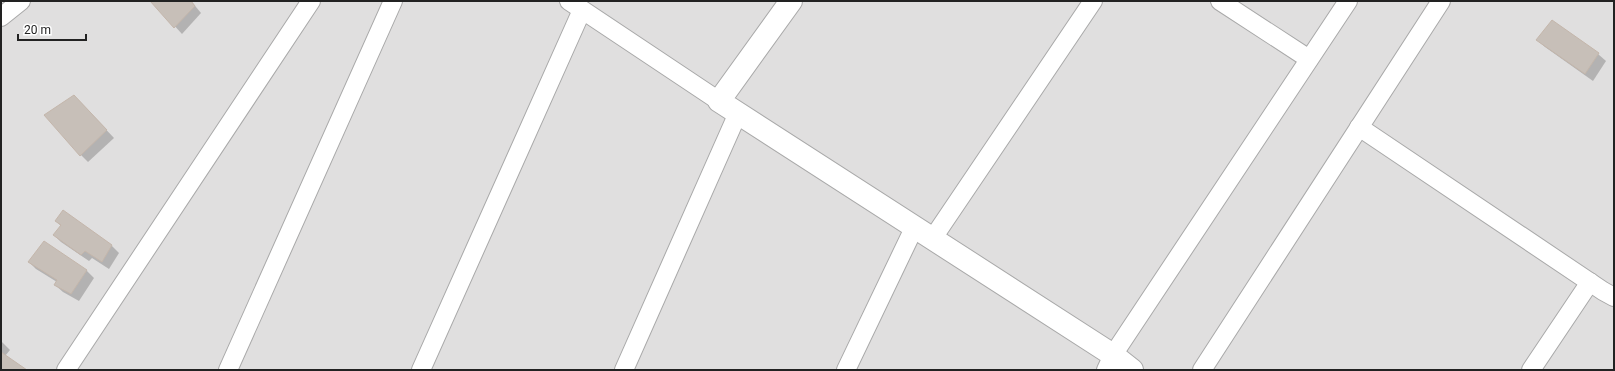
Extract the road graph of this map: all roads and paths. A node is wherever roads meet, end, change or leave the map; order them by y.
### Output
1 (21, 1) edge
2 (311, 1) edge
3 (393, 1) edge
4 (791, 1) edge
5 (1093, 1) edge
6 (1220, 1) edge
7 (1348, 1) edge
8 (1441, 1) edge
9 (576, 5) edge
10 (1, 17) edge
11 (1309, 59) junction
12 (719, 101) junction
13 (738, 114) junction
14 (1359, 127) junction
15 (915, 226) junction
16 (933, 238) junction
17 (1590, 282) junction
18 (1614, 296) edge
19 (1109, 363) edge
20 (66, 370) edge
21 (228, 370) edge
22 (421, 370) edge
23 (624, 370) edge
24 (846, 370) edge
25 (1132, 370) edge
26 (1202, 370) edge
27 (1531, 370) edge

1 - 10 street
2 - 20 street
3 - 21 street
4 - 12 street
5 - 16 street
6 - 11 street
7 - 11 street
8 - 14 street
9 - 12 street
9 - 22 street
11 - 19 street
12 - 13 street
13 - 15 street
13 - 23 street
14 - 17 street
14 - 26 street
15 - 16 street
15 - 24 street
16 - 19 street
17 - 18 street
17 - 27 street
19 - 25 street

